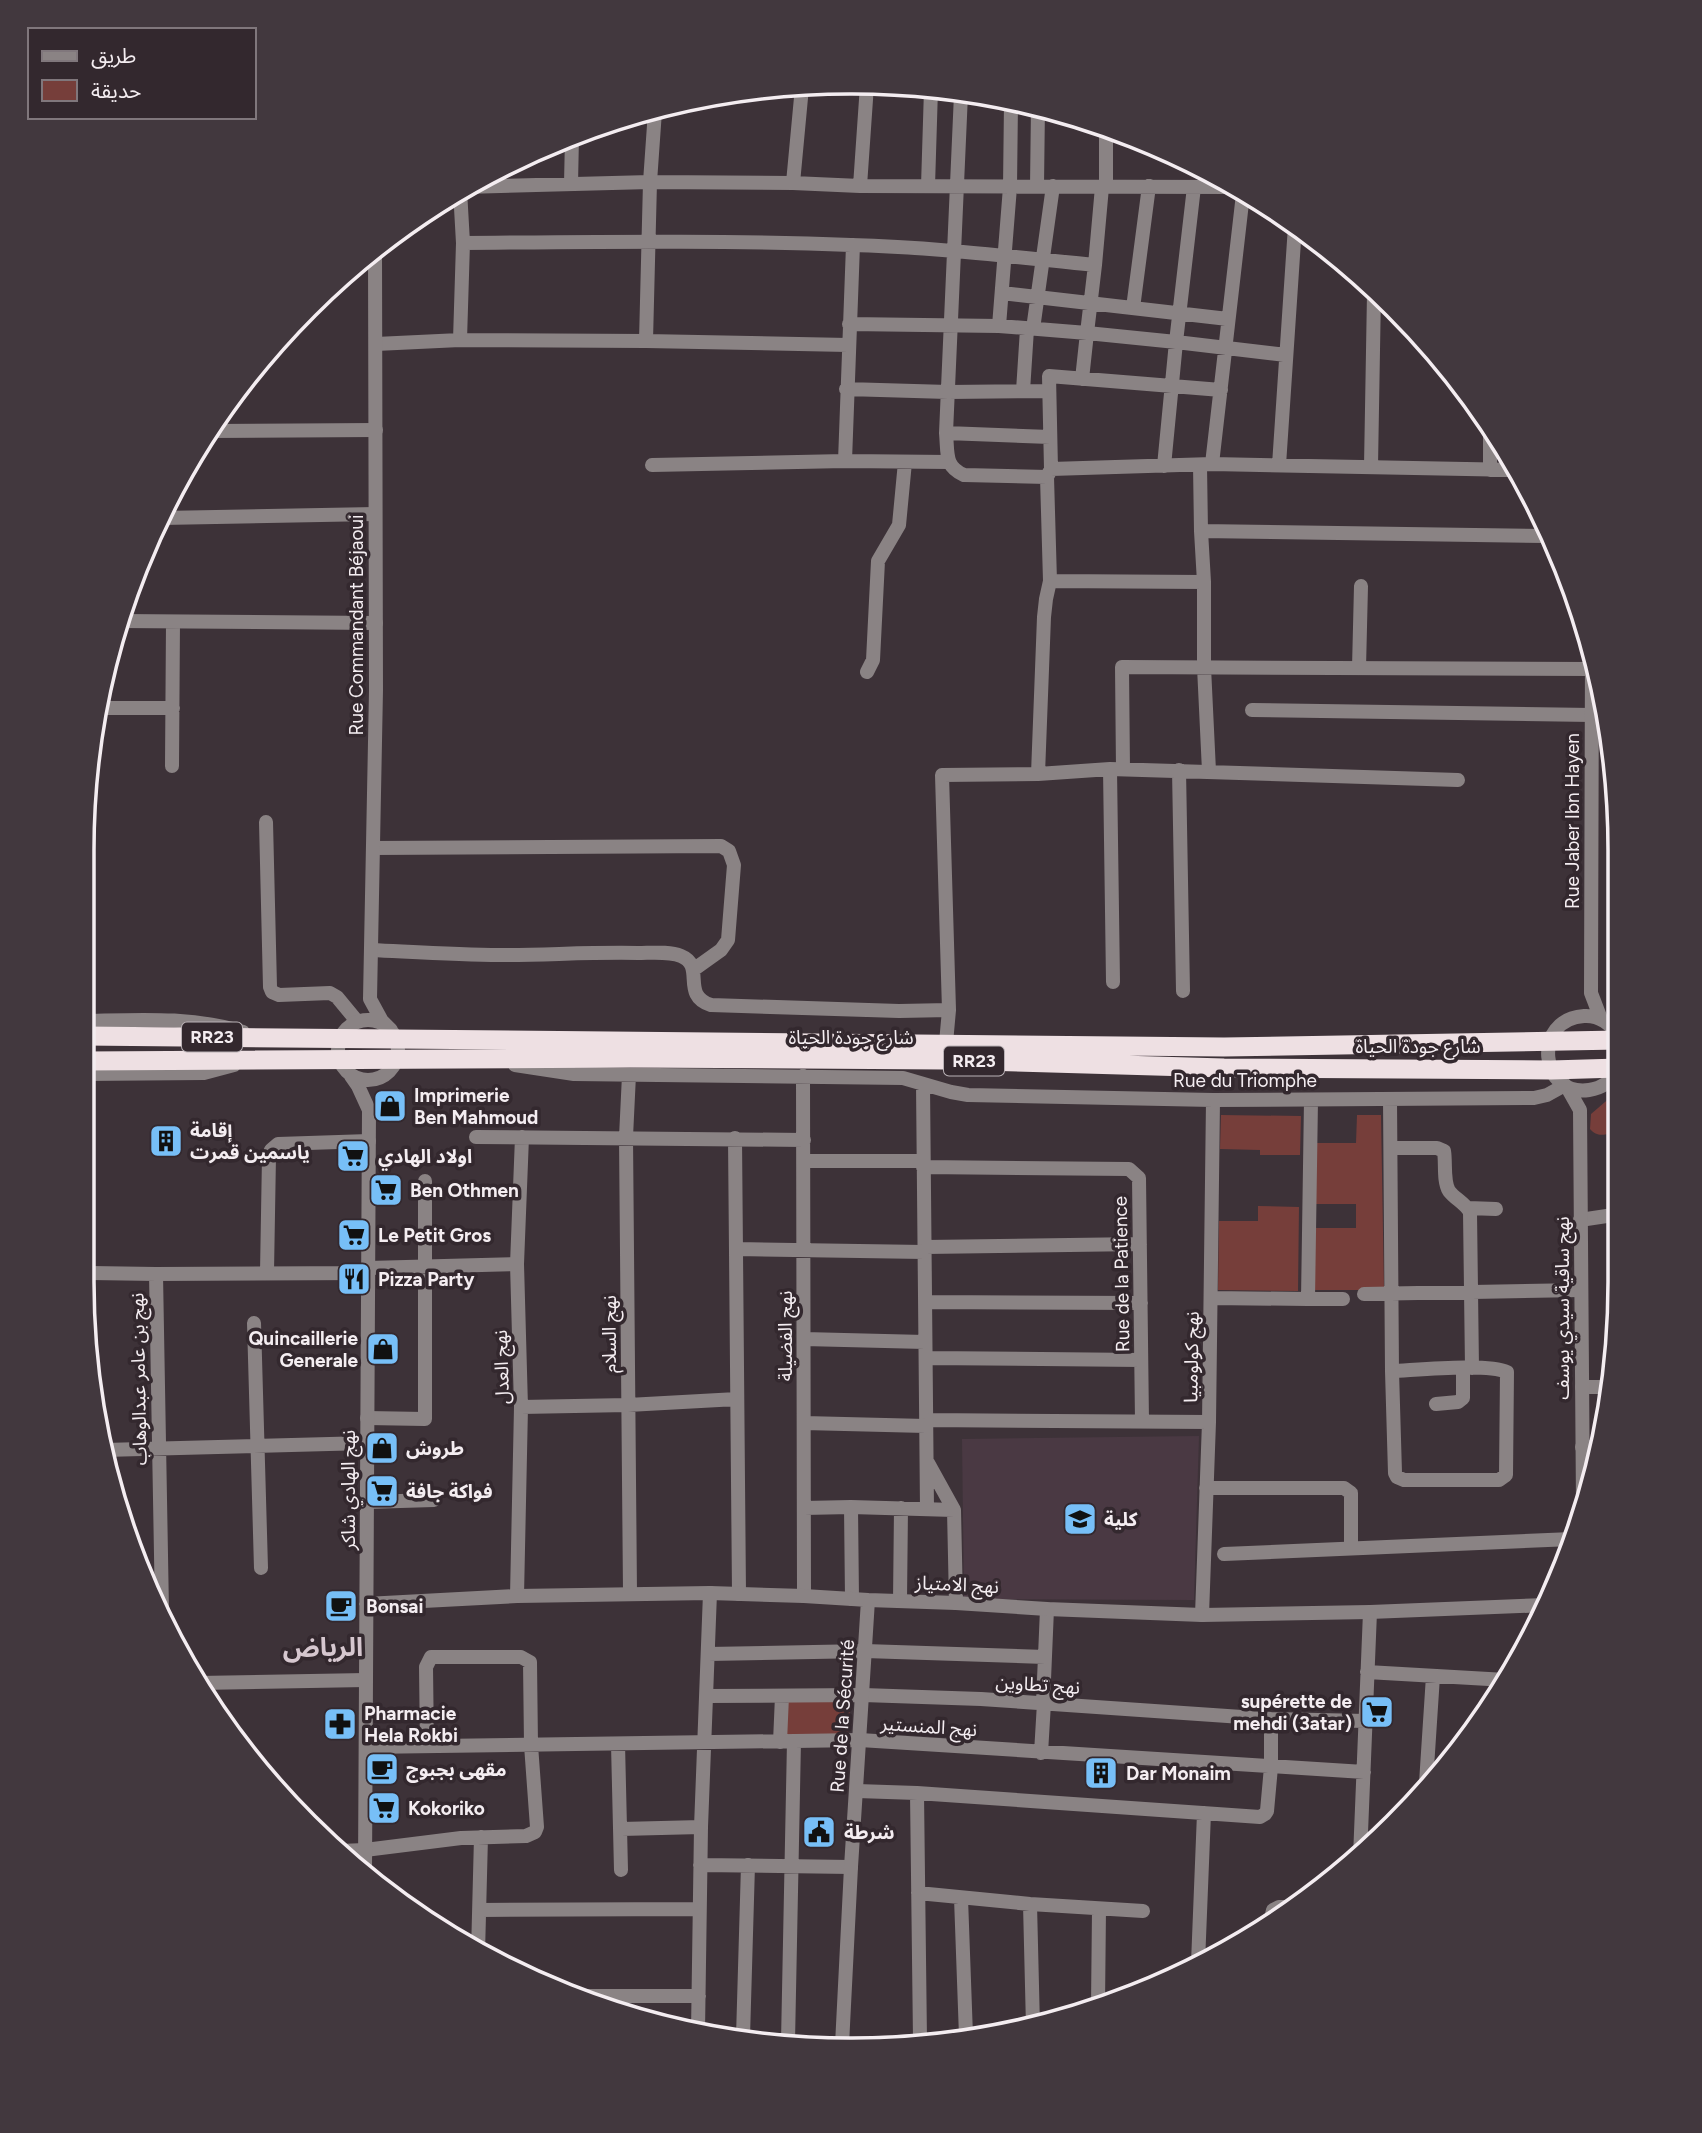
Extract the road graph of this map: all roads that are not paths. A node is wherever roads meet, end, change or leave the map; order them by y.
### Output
1 (866, 95) edge
2 (801, 96) edge
3 (931, 99) edge
4 (961, 103) edge
5 (1011, 112) edge
6 (1038, 118) edge
7 (654, 120) edge
8 (1106, 139) edge
9 (572, 148) edge
10 (650, 182) junction
11 (793, 183) junction
12 (571, 184) junction
13 (928, 186) junction
14 (957, 186) junction
15 (1037, 186) junction
16 (1053, 186) junction
17 (1149, 186) junction
18 (860, 187) junction
19 (1010, 187) junction
20 (1104, 187) junction
21 (1194, 187) junction
22 (1212, 187) edge
23 (488, 188) edge
24 (462, 203) edge
25 (1242, 204) edge
26 (1294, 238) edge
27 (649, 241) junction
28 (463, 243) junction
29 (853, 245) junction
30 (955, 251) junction
31 (1006, 256) junction
32 (1042, 260) junction
33 (375, 263) edge
34 (1095, 265) junction
35 (1002, 293) junction
36 (1037, 297) junction
37 (1090, 303) junction
38 (1374, 304) edge
39 (1133, 308) junction
40 (1180, 313) junction
41 (1228, 319) junction
42 (849, 324) junction
43 (952, 326) junction
44 (999, 326) junction
45 (1030, 329) junction
46 (1087, 333) junction
47 (460, 340) junction
48 (646, 341) junction
49 (1176, 342) junction
50 (376, 344) junction
51 (848, 345) junction
52 (1225, 348) junction
53 (1286, 355) junction
54 (1082, 379) junction
55 (1172, 386) junction
56 (846, 389) junction
57 (1220, 390) junction
58 (1023, 391) junction
59 (1049, 391) junction
60 (948, 392) junction
61 (376, 430) junction
62 (222, 431) edge
63 (946, 433) junction
64 (1050, 437) junction
65 (1490, 447) edge
66 (845, 461) junction
67 (905, 462) junction
68 (949, 462) junction
69 (652, 465) dead end
70 (1206, 465) junction
71 (1279, 465) junction
72 (1164, 466) junction
73 (1371, 466) junction
74 (1490, 470) junction
75 (1504, 470) edge
76 (1049, 473) junction
77 (375, 514) junction
78 (173, 517) edge
79 (1201, 531) junction
80 (1538, 536) edge
81 (1050, 581) junction
82 (1204, 582) junction
83 (1361, 586) dead end
84 (131, 621) edge
85 (173, 622) junction
86 (376, 623) junction
87 (1204, 667) junction
88 (1359, 668) junction
89 (1585, 669) edge
90 (867, 672) dead end
91 (1592, 699) edge
92 (108, 708) edge
93 (173, 708) junction
94 (1252, 709) dead end
95 (1592, 715) junction
96 (172, 766) dead end
97 (1116, 769) junction
98 (1179, 770) junction
99 (1209, 772) junction
100 (1038, 775) junction
101 (1458, 780) dead end
102 (267, 822) dead end
103 (373, 848) junction
104 (372, 950) junction
105 (693, 970) junction
106 (1113, 982) dead end
107 (1184, 991) dead end
108 (1591, 993) junction
109 (370, 999) junction
110 (949, 1010) junction
111 (1577, 1017) junction
112 (94, 1020) edge
113 (1601, 1020) junction
114 (1608, 1024) edge
115 (348, 1028) junction
116 (393, 1034) junction
117 (94, 1036) edge
118 (261, 1038) junction
119 (1608, 1039) edge
120 (1549, 1042) junction
121 (947, 1043) junction
122 (473, 1058) junction
123 (397, 1059) junction
124 (254, 1060) junction
125 (339, 1060) junction
126 (94, 1061) edge
127 (1608, 1068) edge
128 (1551, 1070) junction
129 (94, 1074) edge
130 (386, 1075) junction
131 (629, 1075) junction
132 (351, 1076) junction
133 (803, 1076) junction
134 (1608, 1082) edge
135 (923, 1084) junction
136 (1566, 1086) junction
137 (1598, 1089) junction
138 (1390, 1099) junction
139 (1213, 1100) junction
140 (1311, 1100) junction
141 (369, 1110) junction
142 (1580, 1110) junction
143 (476, 1137) dead end
144 (522, 1137) junction
145 (626, 1137) junction
146 (735, 1138) junction
147 (804, 1140) junction
148 (369, 1141) junction
149 (1392, 1149) junction
150 (804, 1161) junction
151 (923, 1164) junction
152 (425, 1181) dead end
153 (1468, 1208) junction
154 (1496, 1209) dead end
155 (1608, 1216) edge
156 (1580, 1220) junction
157 (1140, 1244) junction
158 (737, 1249) junction
159 (925, 1249) junction
160 (804, 1250) junction
161 (517, 1264) junction
162 (424, 1267) junction
163 (368, 1270) junction
164 (267, 1272) junction
165 (94, 1273) edge
166 (156, 1273) junction
167 (1581, 1290) junction
168 (1470, 1292) junction
169 (1364, 1294) dead end
170 (1391, 1294) junction
171 (1211, 1298) junction
172 (1343, 1298) dead end
173 (1308, 1299) junction
174 (925, 1302) junction
175 (1140, 1303) junction
176 (254, 1323) dead end
177 (804, 1339) junction
178 (925, 1342) junction
179 (926, 1359) junction
180 (1141, 1360) junction
181 (1468, 1368) junction
182 (1392, 1371) junction
183 (1582, 1387) junction
184 (1600, 1387) edge
185 (737, 1399) junction
186 (1436, 1404) dead end
187 (628, 1405) junction
188 (522, 1407) junction
189 (368, 1418) junction
190 (1142, 1421) junction
191 (1209, 1422) junction
192 (804, 1423) junction
193 (926, 1423) junction
194 (367, 1443) junction
195 (257, 1446) junction
196 (1582, 1447) junction
197 (1589, 1447) edge
198 (159, 1448) junction
199 (114, 1450) edge
200 (927, 1462) junction
201 (1583, 1476) edge
202 (1206, 1488) junction
203 (434, 1500) dead end
204 (367, 1502) junction
205 (851, 1507) junction
206 (804, 1508) junction
207 (901, 1508) junction
208 (927, 1508) junction
209 (954, 1510) junction
210 (1562, 1539) edge
211 (1351, 1548) junction
212 (1224, 1553) dead end
213 (261, 1568) dead end
214 (162, 1593) edge
215 (630, 1593) junction
216 (710, 1593) junction
217 (739, 1594) junction
218 (517, 1596) junction
219 (804, 1596) junction
220 (852, 1599) junction
221 (868, 1600) junction
222 (900, 1601) junction
223 (956, 1603) junction
224 (366, 1604) junction
225 (1534, 1605) edge
226 (1047, 1609) junction
227 (1370, 1612) junction
228 (1202, 1615) junction
229 (865, 1651) junction
230 (708, 1654) junction
231 (1045, 1657) junction
232 (1367, 1672) junction
233 (1433, 1676) junction
234 (366, 1680) junction
235 (210, 1683) edge
236 (1492, 1683) edge
237 (863, 1695) junction
238 (707, 1696) junction
239 (782, 1696) junction
240 (1044, 1703) junction
241 (1271, 1719) junction
242 (1366, 1721) junction
243 (860, 1740) junction
244 (787, 1742) junction
245 (703, 1743) junction
246 (618, 1744) junction
247 (531, 1745) junction
248 (427, 1746) junction
249 (366, 1747) junction
250 (1041, 1753) junction
251 (1271, 1767) junction
252 (1364, 1772) junction
253 (1427, 1773) edge
254 (857, 1791) junction
255 (917, 1793) junction
256 (1204, 1813) junction
257 (701, 1827) junction
258 (621, 1829) junction
259 (481, 1837) junction
260 (1361, 1841) edge
261 (365, 1850) junction
262 (352, 1851) edge
263 (365, 1862) edge
264 (748, 1864) junction
265 (700, 1865) junction
266 (791, 1865) junction
267 (851, 1867) junction
268 (621, 1870) dead end
269 (918, 1893) junction
270 (961, 1898) junction
271 (1030, 1904) junction
272 (699, 1909) junction
273 (1099, 1909) junction
274 (480, 1910) junction
275 (1143, 1911) dead end
276 (479, 1940) edge
277 (1198, 1953) edge
278 (602, 1996) edge
279 (699, 1996) junction
280 (1098, 1997) edge
281 (1033, 2016) edge
282 (698, 2023) edge
283 (966, 2029) edge
284 (743, 2031) edge
285 (928, 2034) edge
286 (788, 2036) edge
287 (828, 2038) edge

1 - 18 street
2 - 11 street
3 - 13 street
4 - 14 street
5 - 19 street
6 - 15 street
7 - 10 street
8 - 20 street
9 - 12 street
10 - 11 street
10 - 12 street
10 - 27 street
11 - 18 street
12 - 23 street
13 - 14 street
13 - 18 street
14 - 19 street
14 - 30 street
15 - 16 street
15 - 19 street
16 - 20 street
16 - 32 street
17 - 20 street
17 - 21 street
17 - 39 street
19 - 31 street
20 - 34 street
21 - 22 street
21 - 40 street
24 - 28 street
25 - 41 street
26 - 53 street
27 - 28 street
27 - 29 street
27 - 48 street
28 - 47 street
29 - 30 street
29 - 42 street
30 - 31 street
30 - 43 street
31 - 32 street
31 - 35 street
32 - 34 street
32 - 36 street
33 - 50 street, Rue Commandant Béjaoui
34 - 37 street
35 - 36 street
35 - 44 street
36 - 37 street
36 - 45 street
37 - 39 street
37 - 46 street
38 - 73 street
39 - 40 street
40 - 41 street
40 - 49 street
41 - 52 street
42 - 43 street
42 - 51 street
43 - 44 street
43 - 60 street
44 - 45 street
45 - 46 street
45 - 58 street
46 - 49 street
46 - 54 street
47 - 48 street
47 - 50 street
48 - 51 street
49 - 52 street
49 - 55 street
50 - 61 street, Rue Commandant Béjaoui
51 - 56 street
52 - 53 street
52 - 57 street
53 - 71 street
54 - 55 street
54 - 59 street
55 - 57 street
55 - 72 street
56 - 60 street
56 - 66 street
57 - 70 street
58 - 59 street
58 - 60 street
59 - 64 street
60 - 63 street
61 - 62 street
61 - 77 street, Rue Commandant Béjaoui
63 - 64 street
63 - 68 street
64 - 76 street
65 - 74 street
66 - 67 street
66 - 69 street
67 - 68 street
67 - 90 street
68 - 76 street
70 - 71 street
70 - 72 street
70 - 79 street
71 - 73 street
72 - 76 street
73 - 74 street
74 - 75 street
76 - 81 street
77 - 78 street
77 - 86 street, Rue Commandant Béjaoui
79 - 80 street
79 - 82 street
81 - 82 street
81 - 100 street
82 - 87 street
83 - 88 street
84 - 85 street
85 - 86 street
85 - 93 street
86 - 103 street, Rue Commandant Béjaoui
87 - 88 street
87 - 97 street
87 - 99 street
88 - 89 street
91 - 95 street, Rue Jaber Ibn Hayen
92 - 93 street
93 - 96 street
94 - 95 street
95 - 108 street, Rue Jaber Ibn Hayen
97 - 98 street
97 - 100 street
97 - 106 street
98 - 99 street
98 - 107 street
99 - 101 street
100 - 110 street
102 - 115 street
103 - 104 street, Rue Commandant Béjaoui
103 - 105 street
104 - 105 street
104 - 109 street, Rue Commandant Béjaoui
105 - 110 street
108 - 111 street
108 - 113 street
109 - 115 street
109 - 116 street
110 - 121 street
111 - 113 street
111 - 120 street
112 - 118 street
113 - 114 street
115 - 116 highway, شارع جودة الحياة / RR23
115 - 118 highway, شارع جودة الحياة / RR23
115 - 125 street
116 - 121 highway, شارع جودة الحياة / RR23
116 - 123 street
117 - 118 highway, شارع جودة الحياة / RR23
119 - 120 highway, شارع جودة الحياة / RR23
120 - 121 highway, شارع جودة الحياة / RR23
120 - 128 street
122 - 123 highway, شارع جودة الحياة / RR23
122 - 128 highway, شارع جودة الحياة / RR23
122 - 131 street, Rue du Triomphe
123 - 125 highway, شارع جودة الحياة / RR23
123 - 130 street
124 - 125 highway, شارع جودة الحياة / RR23
124 - 126 highway, شارع جودة الحياة / RR23
124 - 129 street
125 - 132 street
127 - 128 highway, شارع جودة الحياة / RR23
128 - 136 street
130 - 132 street
130 - 141 street
131 - 133 street, Rue du Triomphe
131 - 145 street, نهج السلام
132 - 141 street
133 - 135 street, Rue du Triomphe
133 - 147 street, نهج الفضيلة
134 - 137 street
135 - 139 street, Rue du Triomphe
135 - 151 street
136 - 137 street
136 - 138 street, Rue du Triomphe
136 - 142 street
137 - 142 street
138 - 140 street, Rue du Triomphe
138 - 149 street
139 - 140 street, Rue du Triomphe
139 - 171 street, نهج كولومبيا
140 - 173 street
141 - 148 street, نهج الهادي شاكر
142 - 156 street, نهج ساقية سيدي يوسف
143 - 144 street
144 - 145 street
144 - 161 street, نهج العدل
145 - 146 street
145 - 187 street, نهج السلام
146 - 147 street
146 - 158 street
147 - 150 street, نهج الفضيلة
148 - 163 street, نهج الهادي شاكر
148 - 164 street
149 - 153 street
149 - 170 street
150 - 151 street, Rue de la Patience
150 - 160 street, نهج الفضيلة
151 - 157 street, Rue de la Patience
151 - 159 street
152 - 162 street
153 - 154 street
153 - 168 street
155 - 156 street
156 - 167 street, نهج ساقية سيدي يوسف
157 - 159 street
157 - 175 street, Rue de la Patience
158 - 160 street
158 - 185 street
159 - 160 street
159 - 174 street
160 - 177 street, نهج الفضيلة
161 - 162 street, نهج بن عامر عبدالوهاب
161 - 188 street, نهج العدل
162 - 163 street, نهج بن عامر عبدالوهاب
162 - 189 street
163 - 164 street, نهج بن عامر عبدالوهاب
163 - 189 street, نهج الهادي شاكر
164 - 166 street, نهج بن عامر عبدالوهاب
165 - 166 street
166 - 198 street, نهج بن عامر عبدالوهاب
167 - 168 street
167 - 183 street, نهج ساقية سيدي يوسف
168 - 170 street
168 - 181 street
169 - 170 street
170 - 182 street
171 - 173 street
171 - 191 street, نهج كولومبيا
172 - 173 street
174 - 175 street
174 - 178 street
175 - 180 street, Rue de la Patience
176 - 195 street
177 - 178 street
177 - 192 street, نهج الفضيلة
178 - 179 street
179 - 180 street
179 - 193 street
180 - 190 street, Rue de la Patience
181 - 182 street
181 - 182 street
181 - 186 street
183 - 184 street
183 - 196 street, نهج ساقية سيدي يوسف
185 - 187 street
185 - 217 street
187 - 188 street
187 - 215 street, نهج السلام
188 - 218 street, نهج العدل
189 - 194 street, نهج الهادي شاكر
190 - 191 street
190 - 193 street
191 - 202 street, نهج كولومبيا
192 - 193 street
192 - 206 street, نهج الفضيلة
193 - 200 street
194 - 195 street
194 - 204 street, نهج الهادي شاكر
195 - 198 street
195 - 213 street
196 - 197 street
196 - 201 street, نهج ساقية سيدي يوسف
198 - 199 street
198 - 214 street, نهج بن عامر عبدالوهاب
200 - 208 street
200 - 209 street
202 - 211 street
202 - 228 street, نهج كولومبيا
203 - 204 street
204 - 224 street, نهج الهادي شاكر
205 - 206 street
205 - 207 street
205 - 220 street
206 - 219 street, نهج الفضيلة
207 - 208 street
207 - 222 street
208 - 209 street
209 - 223 street
210 - 211 street
211 - 212 street
215 - 216 street, نهج الامتياز
215 - 218 street, نهج الامتياز
216 - 217 street, نهج الامتياز
216 - 230 street
217 - 219 street, نهج الامتياز
218 - 224 street, نهج الامتياز
219 - 220 street, نهج الامتياز
220 - 221 street, نهج الامتياز
221 - 222 street, نهج الامتياز
221 - 229 street, Rue de la Sécurité
222 - 223 street, نهج الامتياز
223 - 226 street, نهج الامتياز
224 - 234 street, نهج الهادي شاكر
225 - 227 street, نهج الامتياز
226 - 228 street, نهج الامتياز
226 - 231 street
227 - 228 street, نهج الامتياز
227 - 232 street
229 - 230 street
229 - 231 street
229 - 237 street, Rue de la Sécurité
230 - 238 street
231 - 240 street
232 - 233 street
232 - 242 street
233 - 236 street
233 - 253 street
234 - 235 street
234 - 249 street, نهج الهادي شاكر
237 - 239 street, نهج تطاوين
237 - 240 street, نهج تطاوين
237 - 243 street, Rue de la Sécurité
238 - 239 street, نهج تطاوين
238 - 245 street
239 - 244 street
240 - 241 street, نهج تطاوين
240 - 250 street
241 - 242 street, نهج تطاوين
241 - 251 street
242 - 252 street
243 - 244 street, نهج المنستير
243 - 250 street, نهج المنستير
243 - 254 street, Rue de la Sécurité
244 - 245 street, نهج المنستير
244 - 266 street
245 - 246 street, نهج المنستير
245 - 257 street
246 - 247 street, نهج المنستير
246 - 258 street
247 - 248 street, نهج المنستير
247 - 248 street
247 - 259 street
248 - 249 street, نهج المنستير
249 - 261 street, نهج الهادي شاكر
250 - 251 street, نهج المنستير
251 - 252 street, نهج المنستير
251 - 256 street
252 - 260 street
254 - 255 street
254 - 267 street, Rue de la Sécurité
255 - 256 street
255 - 269 street
256 - 277 street
257 - 258 street
257 - 265 street
258 - 268 street
259 - 261 street
259 - 274 street
261 - 262 street
261 - 263 street, نهج الهادي شاكر
264 - 265 street
264 - 266 street
264 - 284 street
265 - 272 street
266 - 267 street
266 - 286 street
267 - 287 street, Rue de la Sécurité
269 - 270 street
269 - 285 street
270 - 271 street
270 - 283 street
271 - 273 street
271 - 281 street
272 - 274 street
272 - 279 street
273 - 275 street
273 - 280 street
274 - 276 street
278 - 279 street
279 - 282 street

